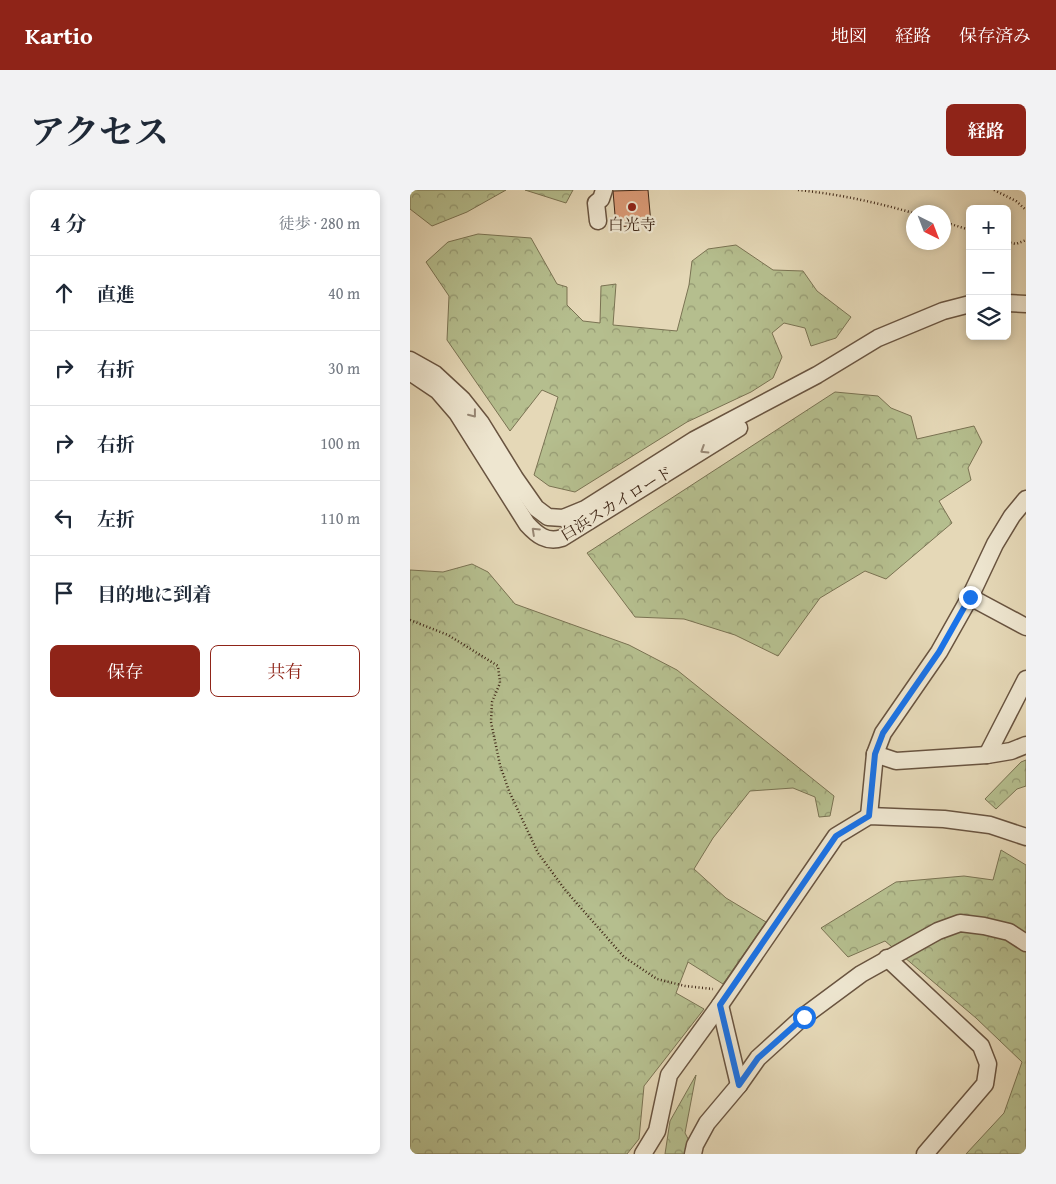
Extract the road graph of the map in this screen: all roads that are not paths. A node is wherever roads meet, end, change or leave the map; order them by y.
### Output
1 (604, 190) edge
2 (598, 221) dead end
3 (1011, 303) edge
4 (1026, 304) edge
5 (966, 305) edge
6 (410, 360) edge
7 (410, 372) edge
8 (817, 375) junction
9 (1026, 499) edge
10 (970, 597) junction
11 (1026, 627) edge
12 (1026, 679) edge
13 (1026, 744) edge
14 (875, 754) junction
15 (987, 755) junction
16 (869, 816) junction
17 (1026, 837) edge
18 (1026, 943) edge
19 (887, 958) junction
20 (720, 1005) junction
21 (739, 1085) junction
22 (643, 1154) edge
23 (693, 1154) edge
24 (925, 1154) edge

1 - 2 street
3 - 4 street
5 - 8 street, 白浜スカイロード
6 -> 8 street, 白浜スカイロード
8 -> 7 street, 白浜スカイロード
9 - 10 street
10 - 11 street
10 - 14 street
12 - 15 street
13 - 15 street
14 - 15 street
14 - 16 street
16 - 17 street
16 - 20 street
18 - 19 street
19 - 21 street
19 - 24 street
20 - 21 street
20 - 22 street
21 - 23 street

